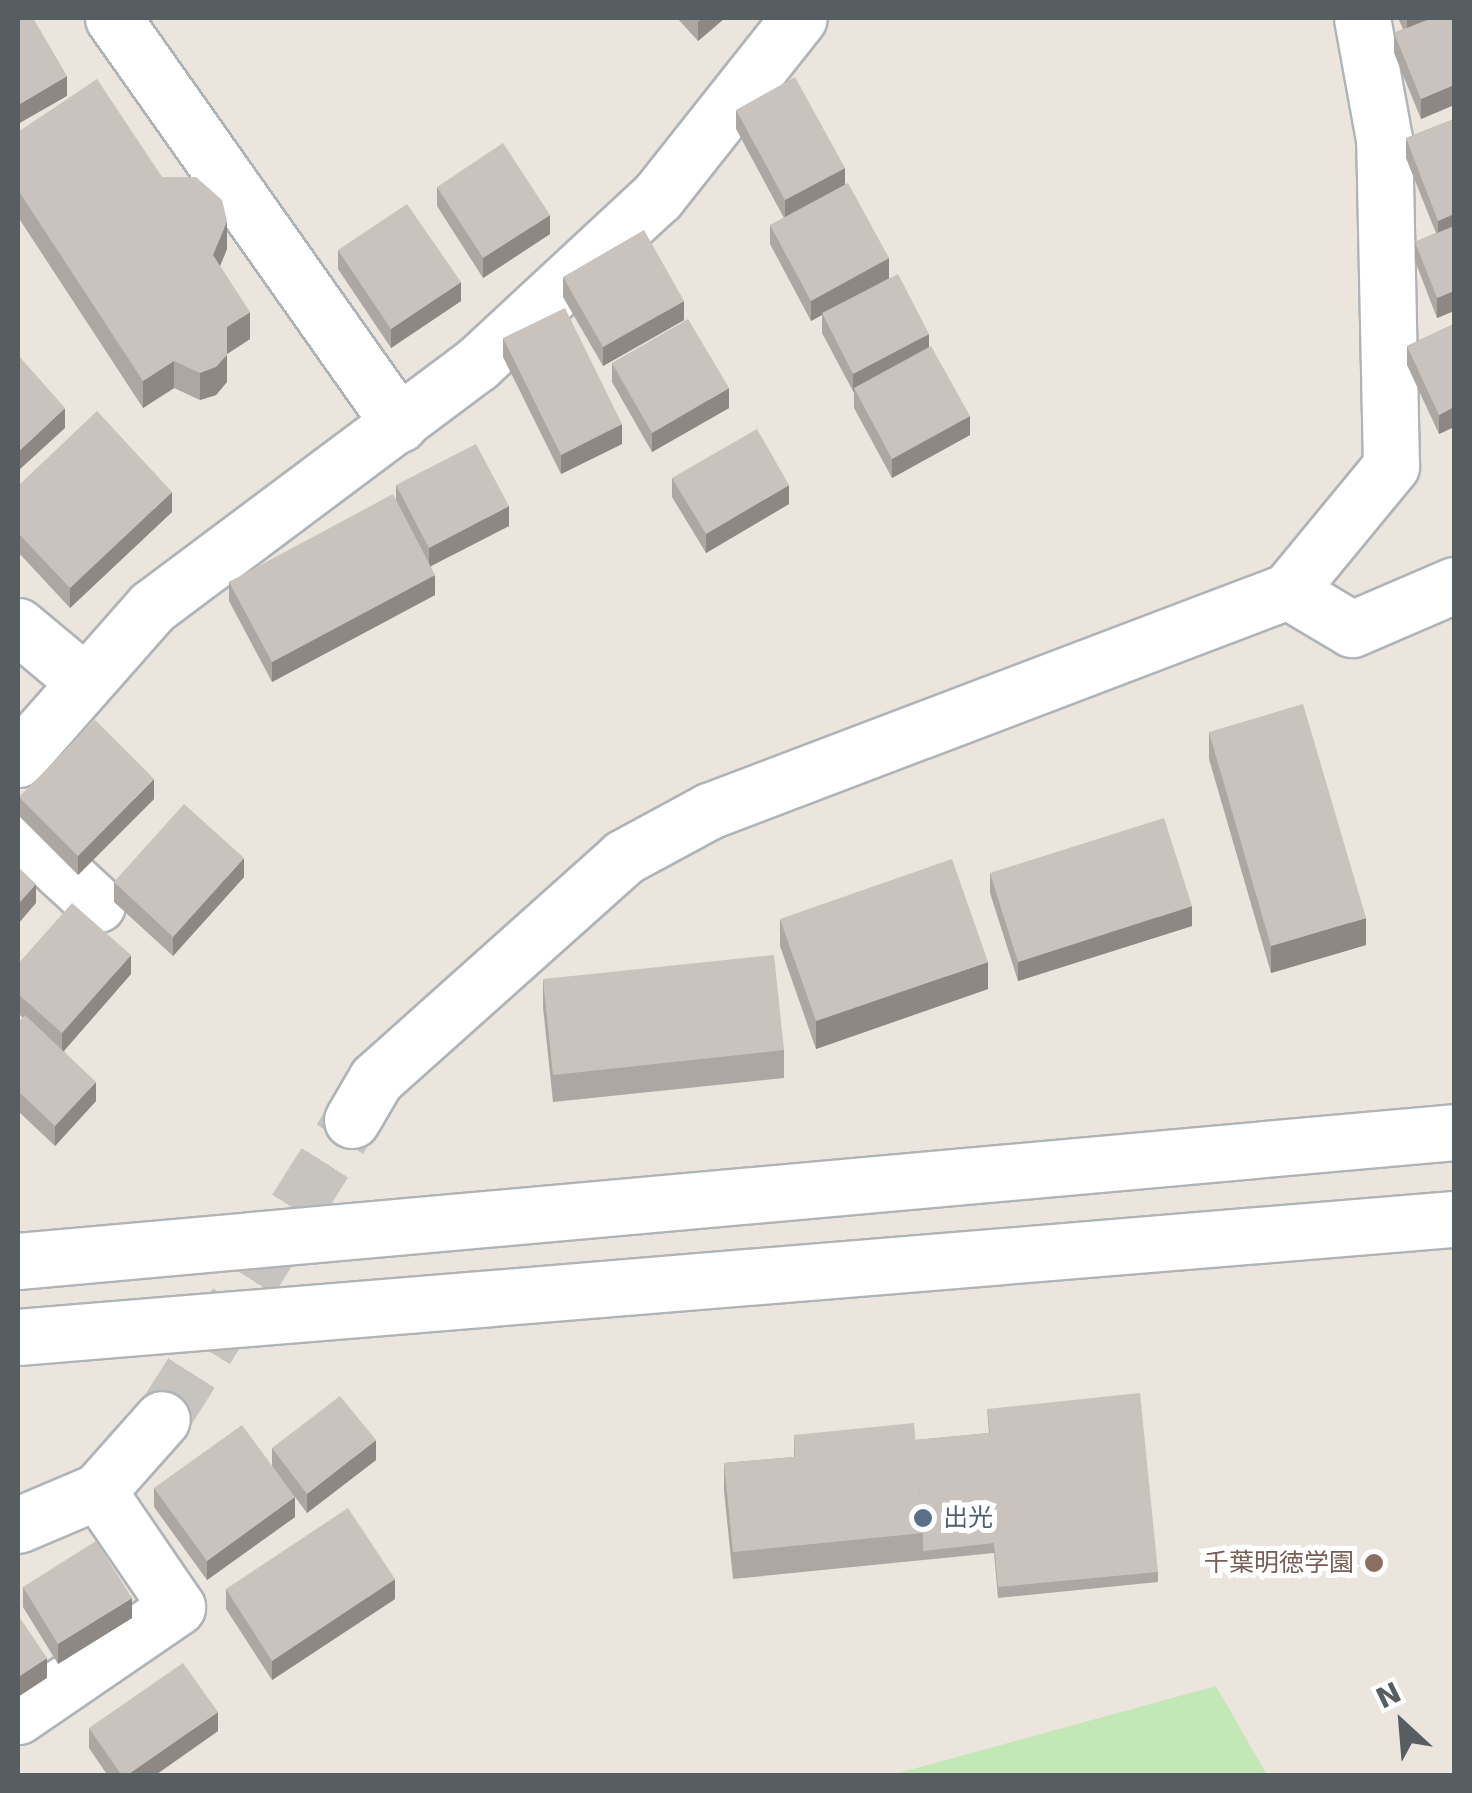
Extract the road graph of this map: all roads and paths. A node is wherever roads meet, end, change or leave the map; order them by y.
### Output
1 (113, 18) edge
2 (799, 18) edge
3 (1362, 18) edge
4 (399, 424) junction
5 (1454, 585) edge
6 (1288, 591) junction
7 (18, 626) edge
8 (85, 682) junction
9 (18, 759) edge
10 (18, 831) edge
11 (97, 904) dead end
12 (352, 1120) tunnel mouth
13 (1454, 1132) edge
14 (1454, 1219) edge
15 (18, 1261) edge
16 (18, 1337) edge
17 (162, 1419) tunnel mouth
18 (98, 1492) junction
19 (18, 1525) edge
20 (18, 1716) edge

1 - 4 street
2 - 4 street
3 - 6 street
4 - 8 street
5 - 6 street
6 - 12 street
7 - 8 street
8 - 9 street
10 - 11 street
13 - 15 street
14 - 16 street
17 - 18 street
18 - 19 street
18 - 20 street

